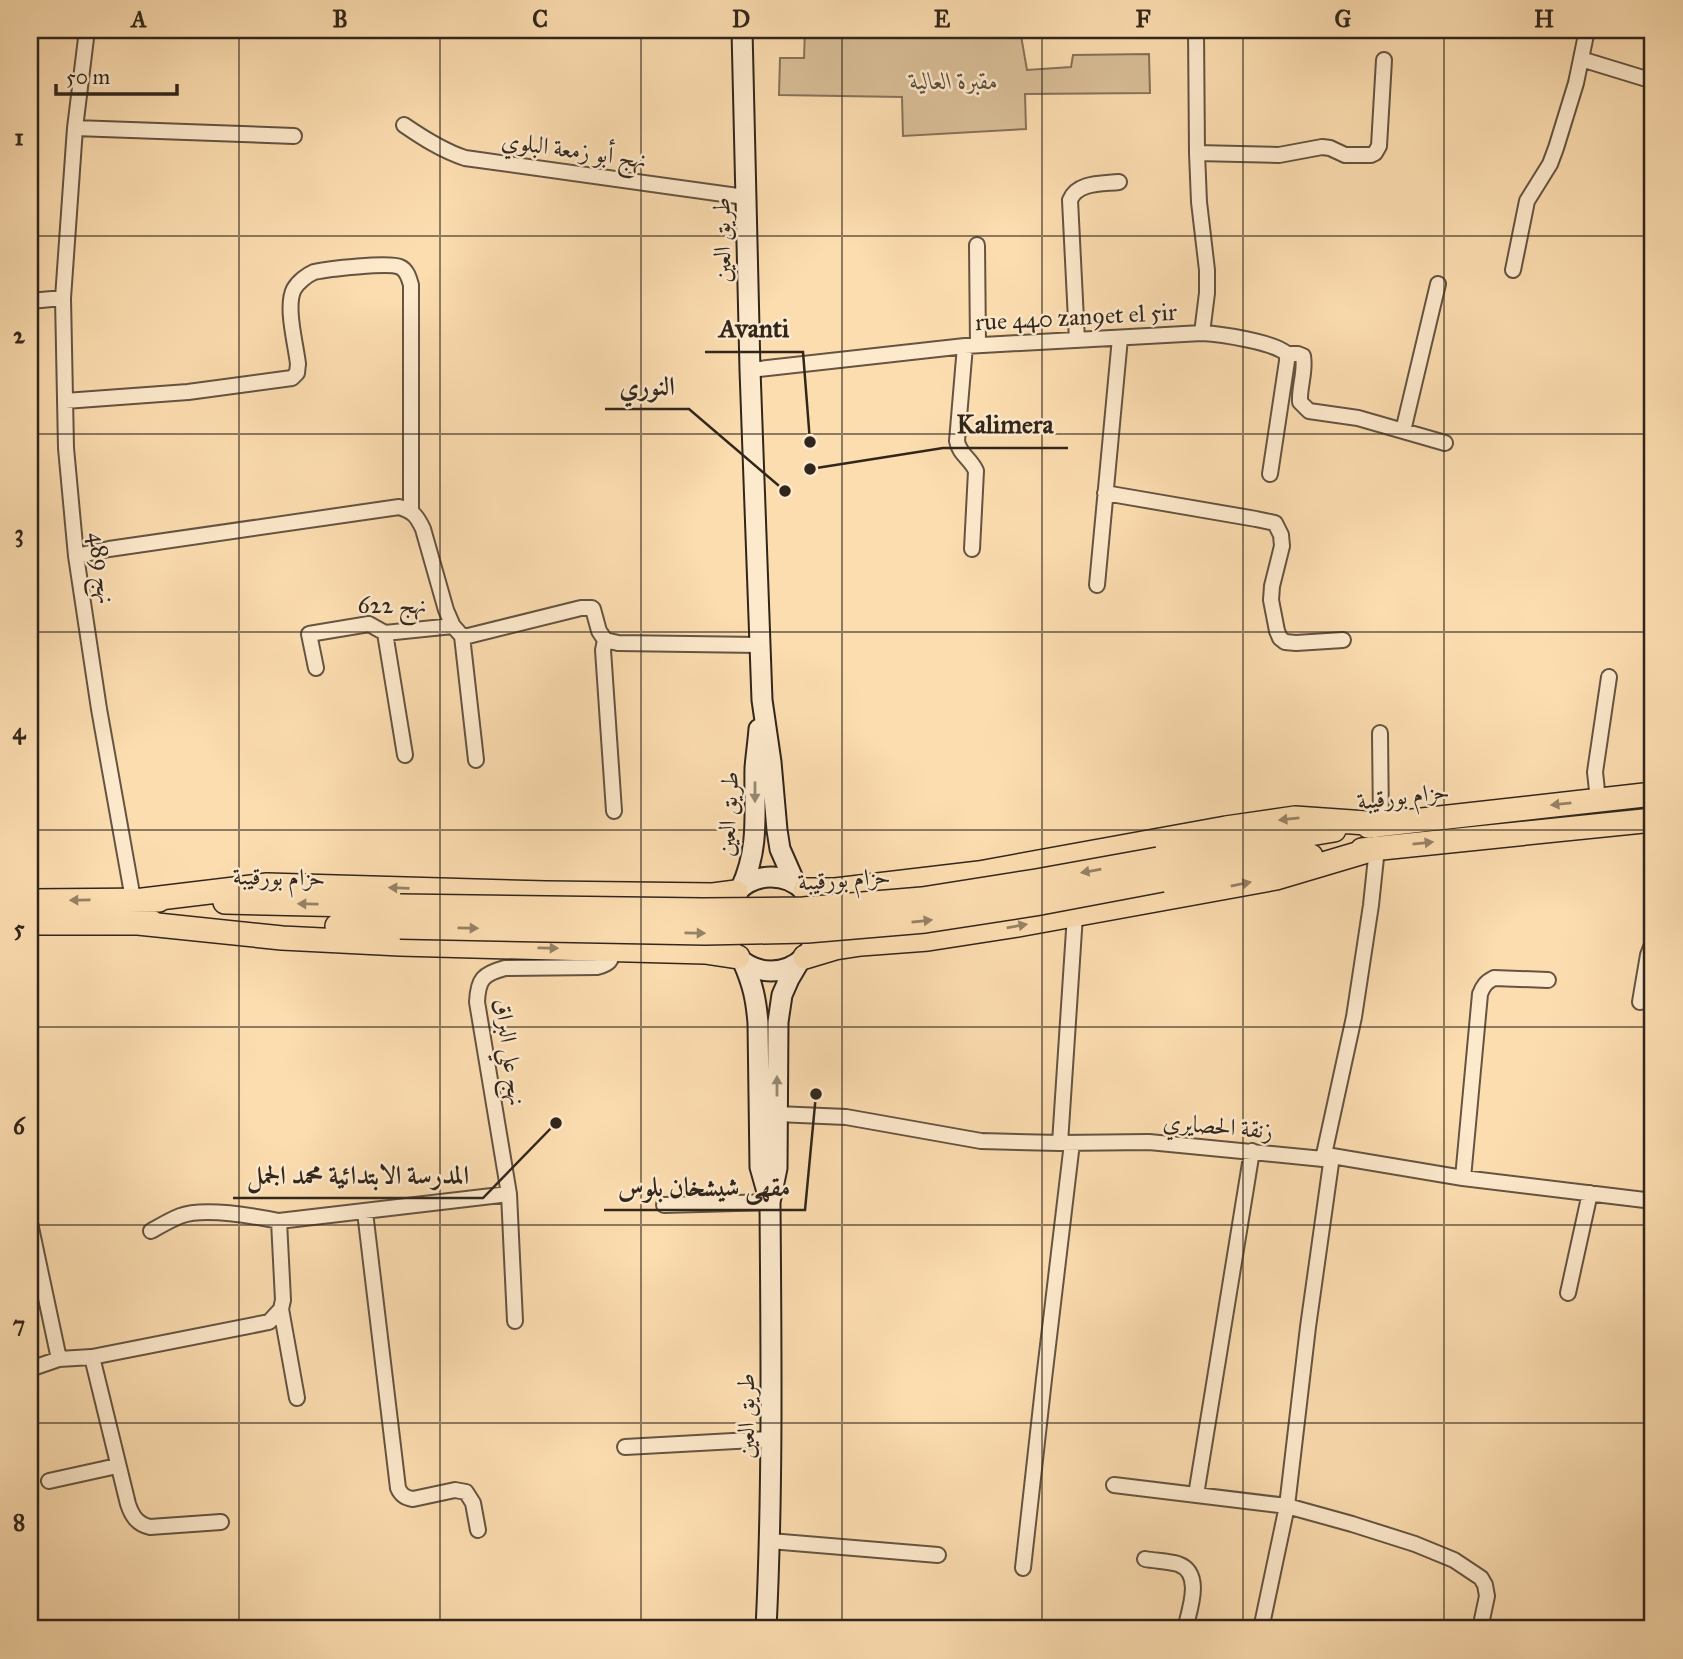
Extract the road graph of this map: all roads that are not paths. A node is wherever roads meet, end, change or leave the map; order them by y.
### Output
1 (87, 30) edge
2 (742, 30) edge
3 (1196, 30) edge
4 (1587, 30) edge
5 (1581, 59) junction
6 (1384, 60) dead end
7 (1653, 81) edge
8 (404, 125) dead end
9 (75, 128) junction
10 (293, 136) dead end
11 (1197, 153) junction
12 (1119, 182) dead end
13 (746, 197) junction
14 (977, 245) dead end
15 (1513, 270) dead end
16 (1438, 284) dead end
17 (63, 298) junction
18 (30, 301) edge
19 (1202, 333) junction
20 (1120, 338) junction
21 (1077, 340) junction
22 (972, 346) junction
23 (1287, 354) junction
24 (750, 370) junction
25 (65, 401) junction
26 (1403, 431) junction
27 (1445, 443) dead end
28 (1270, 474) dead end
29 (1105, 493) junction
30 (411, 510) junction
31 (971, 549) dead end
32 (76, 556) junction
33 (1097, 584) dead end
34 (458, 631) junction
35 (385, 633) junction
36 (605, 640) junction
37 (1343, 640) dead end
38 (759, 645) junction
39 (316, 668) dead end
40 (1609, 677) dead end
41 (762, 700) junction
42 (1381, 733) dead end
43 (405, 755) dead end
44 (476, 760) dead end
45 (1653, 794) edge
46 (1598, 800) junction
47 (614, 811) dead end
48 (1653, 820) edge
49 (1381, 824) junction
50 (1377, 848) junction
51 (1160, 869) junction
52 (800, 887) junction
53 (738, 890) junction
54 (139, 900) junction
55 (30, 901) edge
56 (1075, 915) junction
57 (400, 916) junction
58 (30, 923) edge
59 (138, 923) junction
60 (1653, 942) edge
61 (613, 949) junction
62 (740, 960) junction
63 (802, 960) junction
64 (1548, 980) dead end
65 (1640, 1002) dead end
66 (777, 1114) junction
67 (1066, 1143) junction
68 (1252, 1151) junction
69 (1328, 1158) junction
70 (1463, 1178) junction
71 (509, 1194) junction
72 (1590, 1194) junction
73 (1653, 1201) edge
74 (770, 1202) junction
75 (664, 1205) dead end
76 (365, 1212) junction
77 (279, 1221) junction
78 (30, 1223) edge
79 (151, 1231) dead end
80 (1568, 1293) dead end
81 (281, 1309) junction
82 (515, 1321) dead end
83 (92, 1357) junction
84 (59, 1359) junction
85 (30, 1369) edge
86 (297, 1398) dead end
87 (771, 1439) junction
88 (625, 1447) dead end
89 (117, 1466) junction
90 (49, 1481) dead end
91 (1114, 1485) dead end
92 (1196, 1495) junction
93 (1287, 1506) junction
94 (221, 1522) dead end
95 (478, 1530) dead end
96 (770, 1541) junction
97 (938, 1555) dead end
98 (1145, 1559) dead end
99 (1024, 1568) dead end
100 (766, 1629) edge
101 (1185, 1629) edge
102 (1261, 1629) edge
103 (1480, 1629) edge

1 - 9 street, نهج 489
2 - 13 main road, طريق العين
3 - 11 street, rue 440 zan9et el 5ir
4 - 5 street
5 - 7 street
5 - 15 street
6 - 11 street
8 - 13 street, نهج أبو زمعة البلوي
9 - 10 street
9 - 17 street, نهج 489
11 - 19 street, rue 440 zan9et el 5ir
12 - 21 street
13 - 24 main road, طريق العين
14 - 22 street
16 - 26 street
17 - 18 street
17 - 25 street, نهج 489
19 - 20 street, rue 440 zan9et el 5ir
19 - 23 street
20 - 21 street, rue 440 zan9et el 5ir
20 - 29 street
21 - 22 street, rue 440 zan9et el 5ir
22 - 24 street, rue 440 zan9et el 5ir
22 - 31 street
23 - 26 street
23 - 28 street
24 - 38 main road, طريق العين
25 - 30 street
25 - 32 street, نهج 489
26 - 27 street
29 - 33 street
29 - 37 street
30 - 32 street
30 - 34 street
32 - 54 street, نهج 489
34 - 35 street, نهج 622
34 - 36 street, نهج 622
34 - 44 street
35 - 39 street, نهج 622
35 - 43 street
36 - 38 street
36 - 47 street, نهج 622
38 - 41 main road, طريق العين
40 - 46 street
41 - 52 main road, طريق العين
41 -> 53 main road, طريق العين
42 - 49 street
45 - 46 highway, حزام بورقيبة
46 -> 49 highway, حزام بورقيبة
50 -> 48 highway, حزام بورقيبة
49 - 51 highway, حزام بورقيبة
49 -> 52 highway
50 - 51 highway, حزام بورقيبة
56 -> 50 highway
50 - 69 street
51 - 57 highway, حزام بورقيبة, bridge
52 - 53 main road
52 - 63 main road
53 -> 54 highway
53 - 62 main road
54 -> 55 highway, حزام بورقيبة
57 -> 54 highway, حزام بورقيبة
63 -> 56 highway
56 - 67 street
57 - 59 highway, حزام بورقيبة
58 - 59 highway, حزام بورقيبة
59 -> 61 highway
60 - 65 street
61 -> 62 highway
61 - 71 street, نهج علي البراق
62 - 63 main road
62 - 74 main road, طريق العين
66 -> 63 main road, طريق العين
64 - 70 street
66 - 67 street, زنقة الحصايري
66 - 74 main road, طريق العين
67 - 68 street, زنقة الحصايري
67 - 99 street
68 - 69 street, زنقة الحصايري
68 - 92 street
69 - 70 street, زنقة الحصايري
69 - 93 street
70 - 72 street, زنقة الحصايري
71 - 76 street
71 - 82 street
72 - 73 street, زنقة الحصايري
72 - 80 street
74 - 75 street
74 - 87 main road, طريق العين
76 - 77 street
76 - 95 street
77 - 79 street
77 - 81 street
78 - 84 street
81 - 83 street
81 - 86 street
83 - 84 street
83 - 89 street
84 - 85 street
87 - 88 street
87 - 96 main road, طريق العين
89 - 90 street
89 - 94 street
91 - 92 street
92 - 93 street
93 - 102 street
93 - 103 street
96 - 97 street
96 - 100 main road, طريق العين
98 - 101 street

